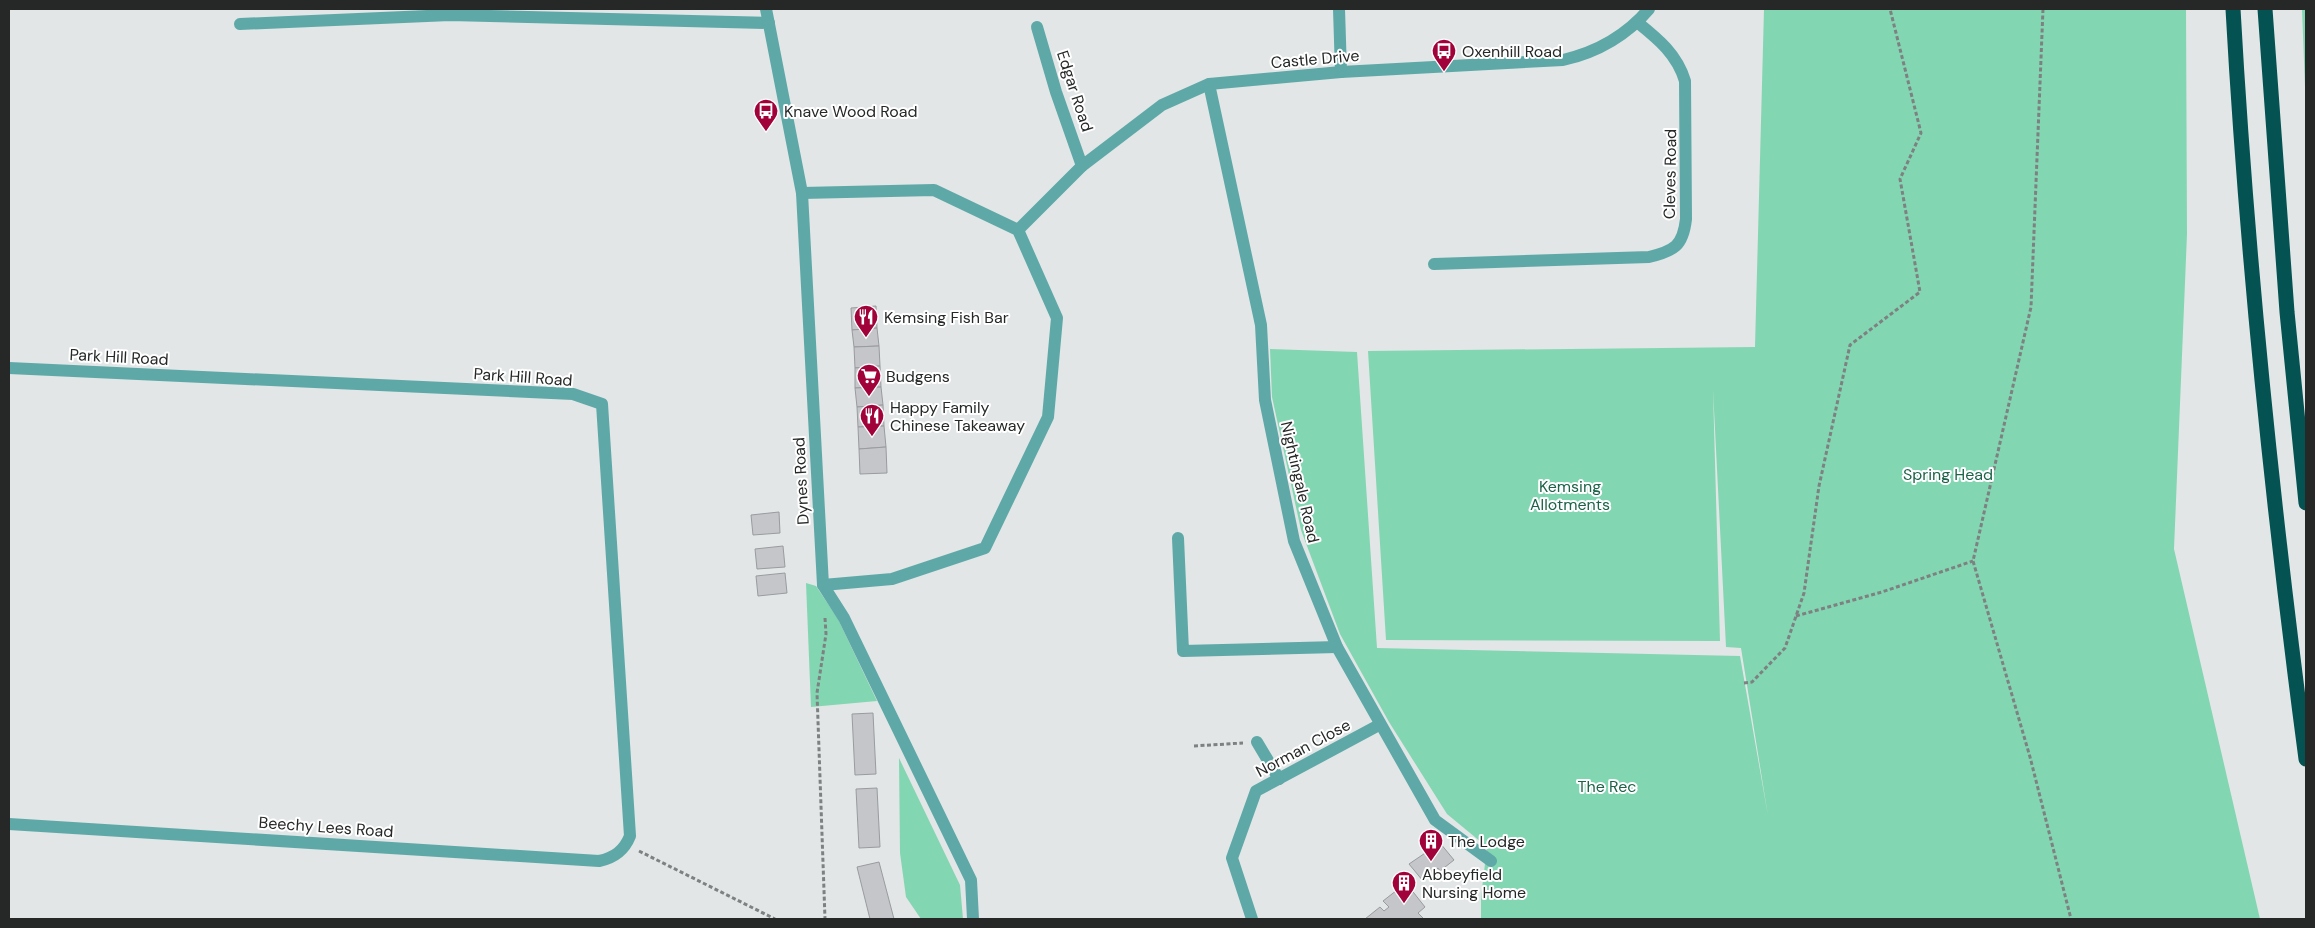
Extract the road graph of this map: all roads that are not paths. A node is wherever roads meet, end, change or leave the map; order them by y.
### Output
1 (766, 9) edge
2 (1339, 9) edge
3 (1649, 9) edge
4 (2233, 9) edge
5 (2265, 9) edge
6 (450, 12) edge
7 (1637, 22) junction
8 (769, 23) junction
9 (240, 24) dead end
10 (1038, 27) dead end
11 (1341, 72) junction
12 (1209, 84) junction
13 (1082, 166) junction
14 (802, 193) junction
15 (1018, 230) junction
16 (1434, 264) dead end
17 (9, 368) edge
18 (2306, 503) edge
19 (1178, 538) dead end
20 (823, 585) junction
21 (1338, 647) junction
22 (1379, 725) junction
23 (1257, 742) road end
24 (2306, 759) edge
25 (1279, 779) junction
26 (9, 824) edge
27 (629, 840) joint
28 (1491, 860) dead end
29 (973, 919) edge
30 (1252, 919) edge

1 - 8 street, Dynes Road
2 - 11 street
3 - 7 street, Castle Drive
4 - 24 highway
5 - 18 highway
6 - 8 street
6 - 9 street
7 - 11 street, Castle Drive
7 - 16 street, Cleves Road
8 - 14 street, Dynes Road
10 - 13 street, Edgar Road
11 - 12 street, Castle Drive
12 - 13 street, Castle Drive
12 - 21 street, Nightingale Road
13 - 15 street, Castle Drive
14 - 15 street
14 - 20 street, Dynes Road
15 - 20 street
17 - 27 street, Park Hill Road
19 - 21 street
20 - 29 street, Dynes Road
21 - 22 street, Nightingale Road
22 - 25 street, Norman Close
22 - 28 street, Nightingale Road
23 - 25 street
25 - 30 street, Norman Close
26 - 27 street, Beechy Lees Road

